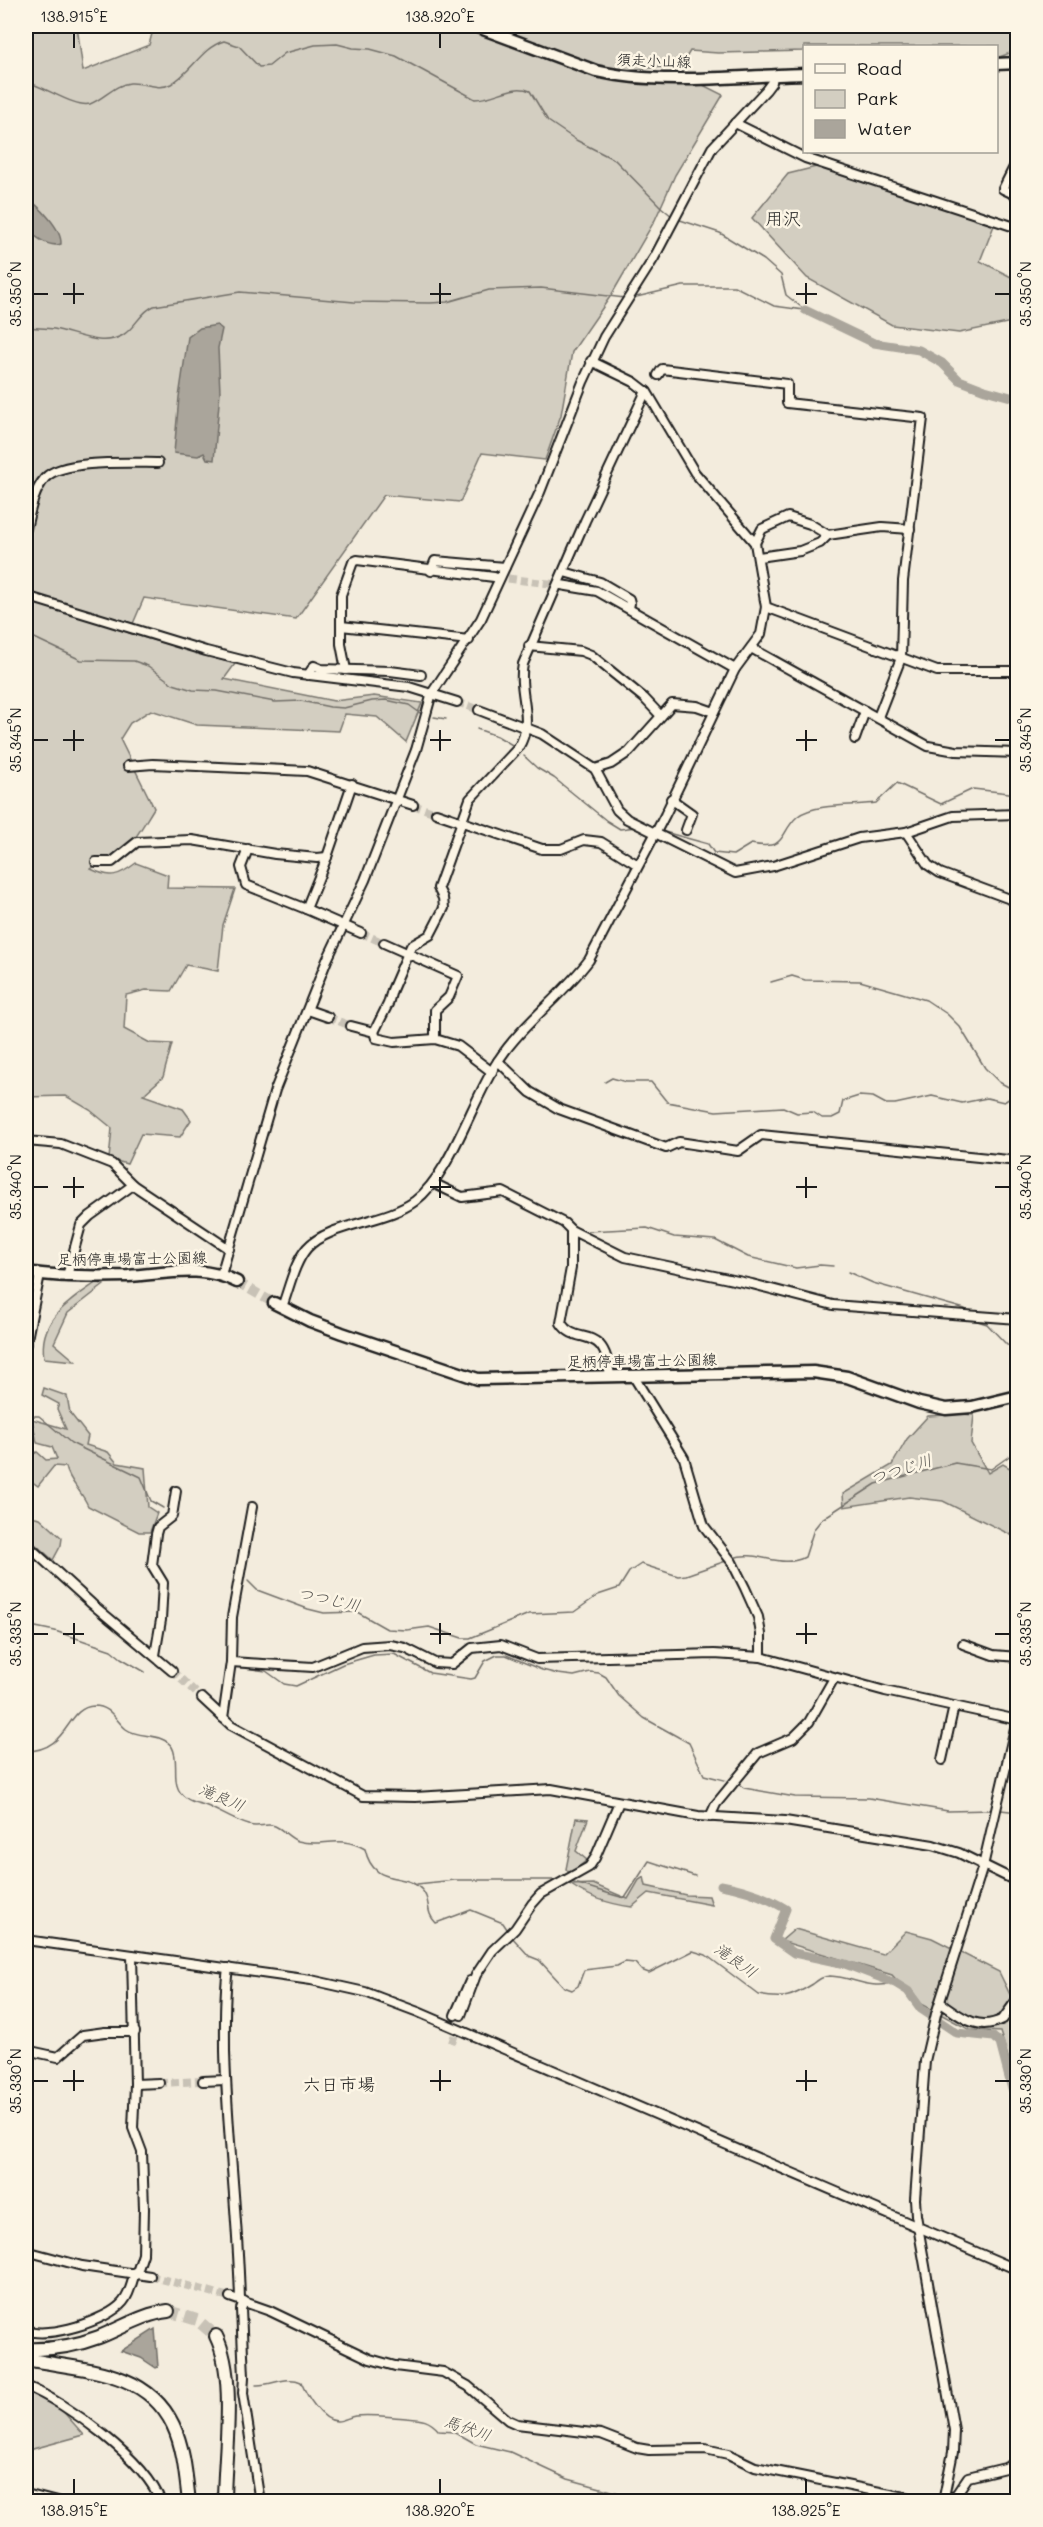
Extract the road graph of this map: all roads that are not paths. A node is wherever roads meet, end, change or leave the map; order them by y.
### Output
1 (475, 26) edge
2 (1017, 63) edge
3 (998, 64) edge
4 (803, 74) edge
5 (773, 75) junction
6 (735, 123) junction
7 (1017, 159) edge
8 (1017, 196) edge
9 (1017, 228) edge
10 (591, 361) junction
11 (658, 375) dead end
12 (644, 389) junction
13 (158, 463) dead end
14 (910, 529) junction
15 (26, 530) edge
16 (828, 535) junction
17 (755, 543) junction
18 (759, 557) junction
19 (505, 567) junction
20 (431, 571) junction
21 (564, 572) junction
22 (494, 577) tunnel mouth
23 (561, 585) tunnel mouth
24 (26, 596) edge
25 (766, 607) junction
26 (629, 608) junction
27 (340, 626) junction
28 (469, 640) junction
29 (529, 646) junction
30 (751, 648) junction
31 (901, 658) junction
32 (735, 669) junction
33 (346, 670) junction
34 (1017, 671) edge
35 (308, 675) junction
36 (421, 675) dead end
37 (432, 693) junction
38 (457, 702) tunnel mouth
39 (479, 710) tunnel mouth
40 (865, 711) junction
41 (714, 712) junction
42 (661, 716) junction
43 (878, 717) junction
44 (527, 727) junction
45 (855, 739) dead end
46 (1017, 753) edge
47 (128, 766) dead end
48 (595, 769) junction
49 (352, 784) junction
50 (395, 799) junction
51 (672, 799) junction
52 (413, 805) tunnel mouth
53 (436, 813) tunnel mouth
54 (1017, 814) edge
55 (461, 822) junction
56 (686, 831) dead end
57 (906, 832) junction
58 (654, 834) junction
59 (248, 849) junction
60 (327, 857) junction
61 (96, 862) dead end
62 (638, 865) junction
63 (1017, 902) edge
64 (306, 909) junction
65 (343, 925) junction
66 (361, 933) tunnel mouth
67 (384, 943) tunnel mouth
68 (408, 953) junction
69 (308, 1010) junction
70 (328, 1017) tunnel mouth
71 (351, 1026) tunnel mouth
72 (374, 1032) junction
73 (435, 1039) junction
74 (498, 1061) junction
75 (492, 1072) junction
76 (26, 1141) edge
77 (1017, 1161) edge
78 (433, 1183) junction
79 (133, 1185) junction
80 (571, 1230) junction
81 (229, 1249) junction
82 (26, 1274) edge
83 (40, 1274) junction
84 (221, 1275) junction
85 (67, 1276) junction
86 (237, 1282) tunnel mouth
87 (278, 1305) joint
88 (1017, 1319) edge
89 (26, 1344) edge
90 (610, 1377) junction
91 (634, 1377) junction
92 (1017, 1396) edge
93 (176, 1491) dead end
94 (252, 1507) dead end
95 (26, 1544) edge
96 (963, 1644) dead end
97 (155, 1655) junction
98 (761, 1656) junction
99 (1017, 1657) edge
100 (231, 1662) junction
101 (172, 1671) tunnel mouth
102 (834, 1677) junction
103 (202, 1698) tunnel mouth
104 (954, 1706) junction
105 (1017, 1715) edge
106 (223, 1718) junction
107 (1017, 1720) edge
108 (942, 1760) dead end
109 (619, 1802) junction
110 (710, 1817) junction
111 (983, 1866) junction
112 (1017, 1882) edge
113 (26, 1940) edge
114 (132, 1955) junction
115 (228, 1968) junction
116 (1017, 1998) edge
117 (941, 2003) junction
118 (458, 2015) tunnel mouth
119 (135, 2032) junction
120 (26, 2050) edge
121 (225, 2080) junction
122 (203, 2081) tunnel mouth
123 (159, 2083) tunnel mouth
124 (135, 2084) junction
125 (918, 2228) junction
126 (26, 2251) edge
127 (1017, 2270) edge
128 (136, 2272) junction
129 (150, 2276) tunnel mouth
130 (230, 2297) tunnel mouth
131 (242, 2300) junction
132 (168, 2311) tunnel mouth
133 (26, 2330) edge
134 (216, 2336) tunnel mouth
135 (26, 2349) edge
136 (26, 2359) edge
137 (26, 2386) edge
138 (1017, 2462) edge
139 (26, 2494) edge
140 (57, 2502) edge
141 (161, 2502) edge
142 (189, 2502) edge
143 (224, 2502) edge
144 (260, 2502) edge
145 (930, 2502) edge
146 (943, 2502) edge
147 (951, 2502) edge

1 - 5 main road, 須走小山線
2 - 3 main road
4 - 5 main road, 須走小山線
5 - 6 street
6 - 9 street
6 - 10 street
7 - 8 street
10 - 12 street
10 - 19 street
11 - 14 street
12 - 17 street
12 - 21 street
13 - 15 street
14 - 16 street
14 - 31 street
16 - 17 street
16 - 18 street
17 - 18 street
18 - 25 street
19 - 20 street
19 - 28 street
20 - 22 street
20 - 27 street
21 - 26 street
21 - 29 street
23 - 26 street
24 - 35 street
25 - 30 street
25 - 31 street
26 - 32 street
27 - 28 street
27 - 33 street
28 - 37 street
29 - 42 street
29 - 44 street
30 - 32 street
30 - 40 street
31 - 34 street
31 - 43 street
32 - 41 street
33 - 35 street
33 - 36 street
35 - 37 street
37 - 38 street
37 - 50 street
39 - 44 street
40 - 43 street
40 - 45 street
41 - 42 street
41 - 51 street
42 - 48 street
43 - 46 street
44 - 48 street
44 - 55 street
47 - 49 street
48 - 58 street
49 - 50 street
49 - 60 street
50 - 52 street
50 - 65 street
51 - 56 street
51 - 58 street
53 - 55 street
54 - 57 street
55 - 62 street
55 - 68 street
57 - 58 street
57 - 63 street
58 - 62 street
59 - 60 street
59 - 61 street
59 - 64 street
60 - 64 street
62 - 74 street
64 - 65 street
65 - 66 street
65 - 69 street
67 - 68 street
68 - 72 street
68 - 73 street
69 - 70 street
69 - 81 street
71 - 72 street
72 - 73 street
73 - 75 street
74 - 75 street
74 - 77 street
75 - 78 street
76 - 79 street
78 - 80 street
78 - 87 street
79 - 81 street
79 - 85 street
80 - 88 street
80 - 90 street
81 - 84 street
82 - 83 main road, 足柄停車場富士公園線
83 - 85 main road, 足柄停車場富士公園線
83 - 89 street
84 - 85 main road, 足柄停車場富士公園線
84 - 86 main road, 足柄停車場富士公園線
87 - 90 main road, 足柄停車場富士公園線
90 - 91 main road, 足柄停車場富士公園線
91 - 92 main road, 足柄停車場富士公園線
91 - 98 street
93 - 97 street
94 - 100 street
95 - 97 street
96 - 99 street
97 - 101 street
98 - 100 street
98 - 102 street
100 - 106 street
102 - 104 street
102 - 110 street
103 - 106 street
104 - 107 street
104 - 108 street
105 - 107 street
106 - 109 street
107 - 111 street
109 - 110 street
109 - 118 street
110 - 111 street
111 - 112 street
111 - 117 street
113 - 114 street
114 - 115 street
114 - 119 street
115 - 121 street
115 - 125 street
116 - 117 street
117 - 125 street
119 - 120 street
119 - 124 street
121 - 122 street
121 - 131 street
123 - 124 street
124 - 128 street
125 - 127 street
125 - 146 street
126 - 128 street
128 - 129 street
128 - 133 street
130 - 131 street
131 - 144 street
131 - 145 street
132 - 135 highway
134 - 143 highway
136 - 142 highway
137 - 141 street
138 - 147 street
139 - 140 street

